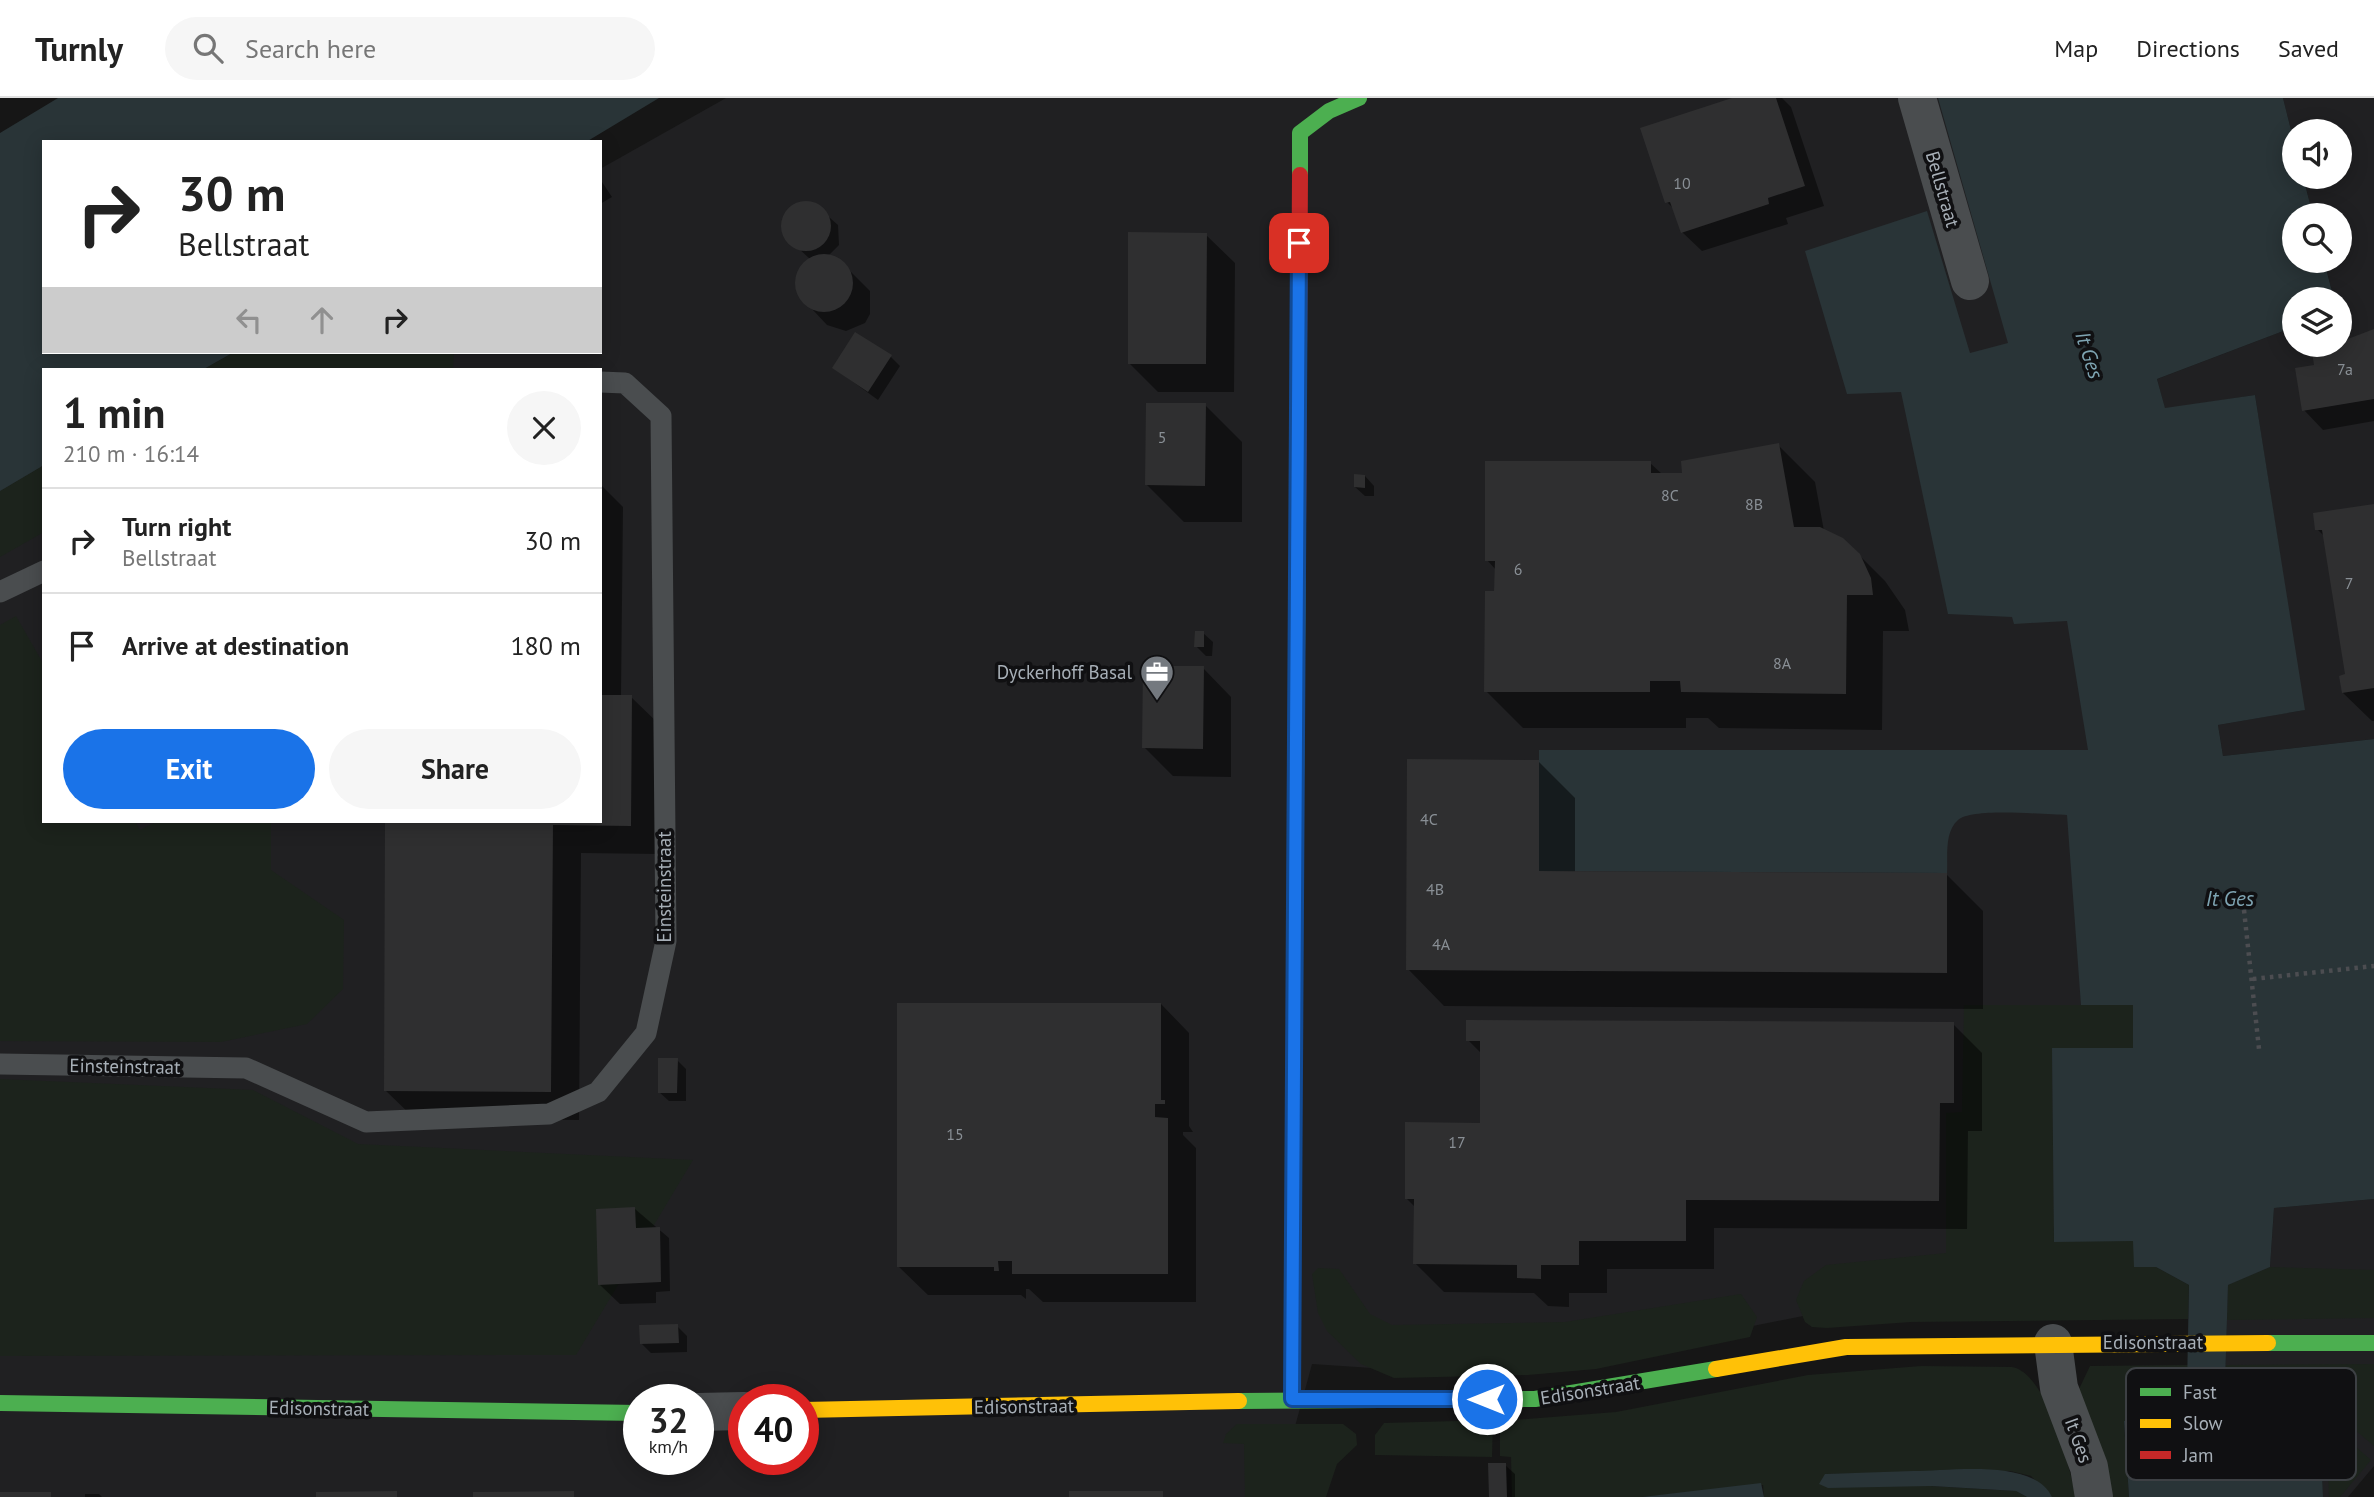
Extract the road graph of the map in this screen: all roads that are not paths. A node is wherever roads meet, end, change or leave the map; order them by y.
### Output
1 (1359, 98) edge
2 (1917, 98) edge
3 (1970, 281) dead end
4 (602, 382) edge
5 (42, 572) edge
6 (0, 592) edge
7 (0, 1064) edge
8 (2053, 1343) junction
9 (2374, 1343) edge
10 (1292, 1399) junction
11 (0, 1402) edge
12 (819, 1410) edge
13 (623, 1413) edge
14 (2094, 1497) edge

1 - 10 street
2 - 3 street, Bellstraat
4 - 7 lane, Einsteinstraat
5 - 6 lane
8 - 9 street, Edisonstraat
8 - 10 street, Edisonstraat
8 - 14 street, It Ges
10 - 12 street, Edisonstraat
11 - 13 street, Edisonstraat

